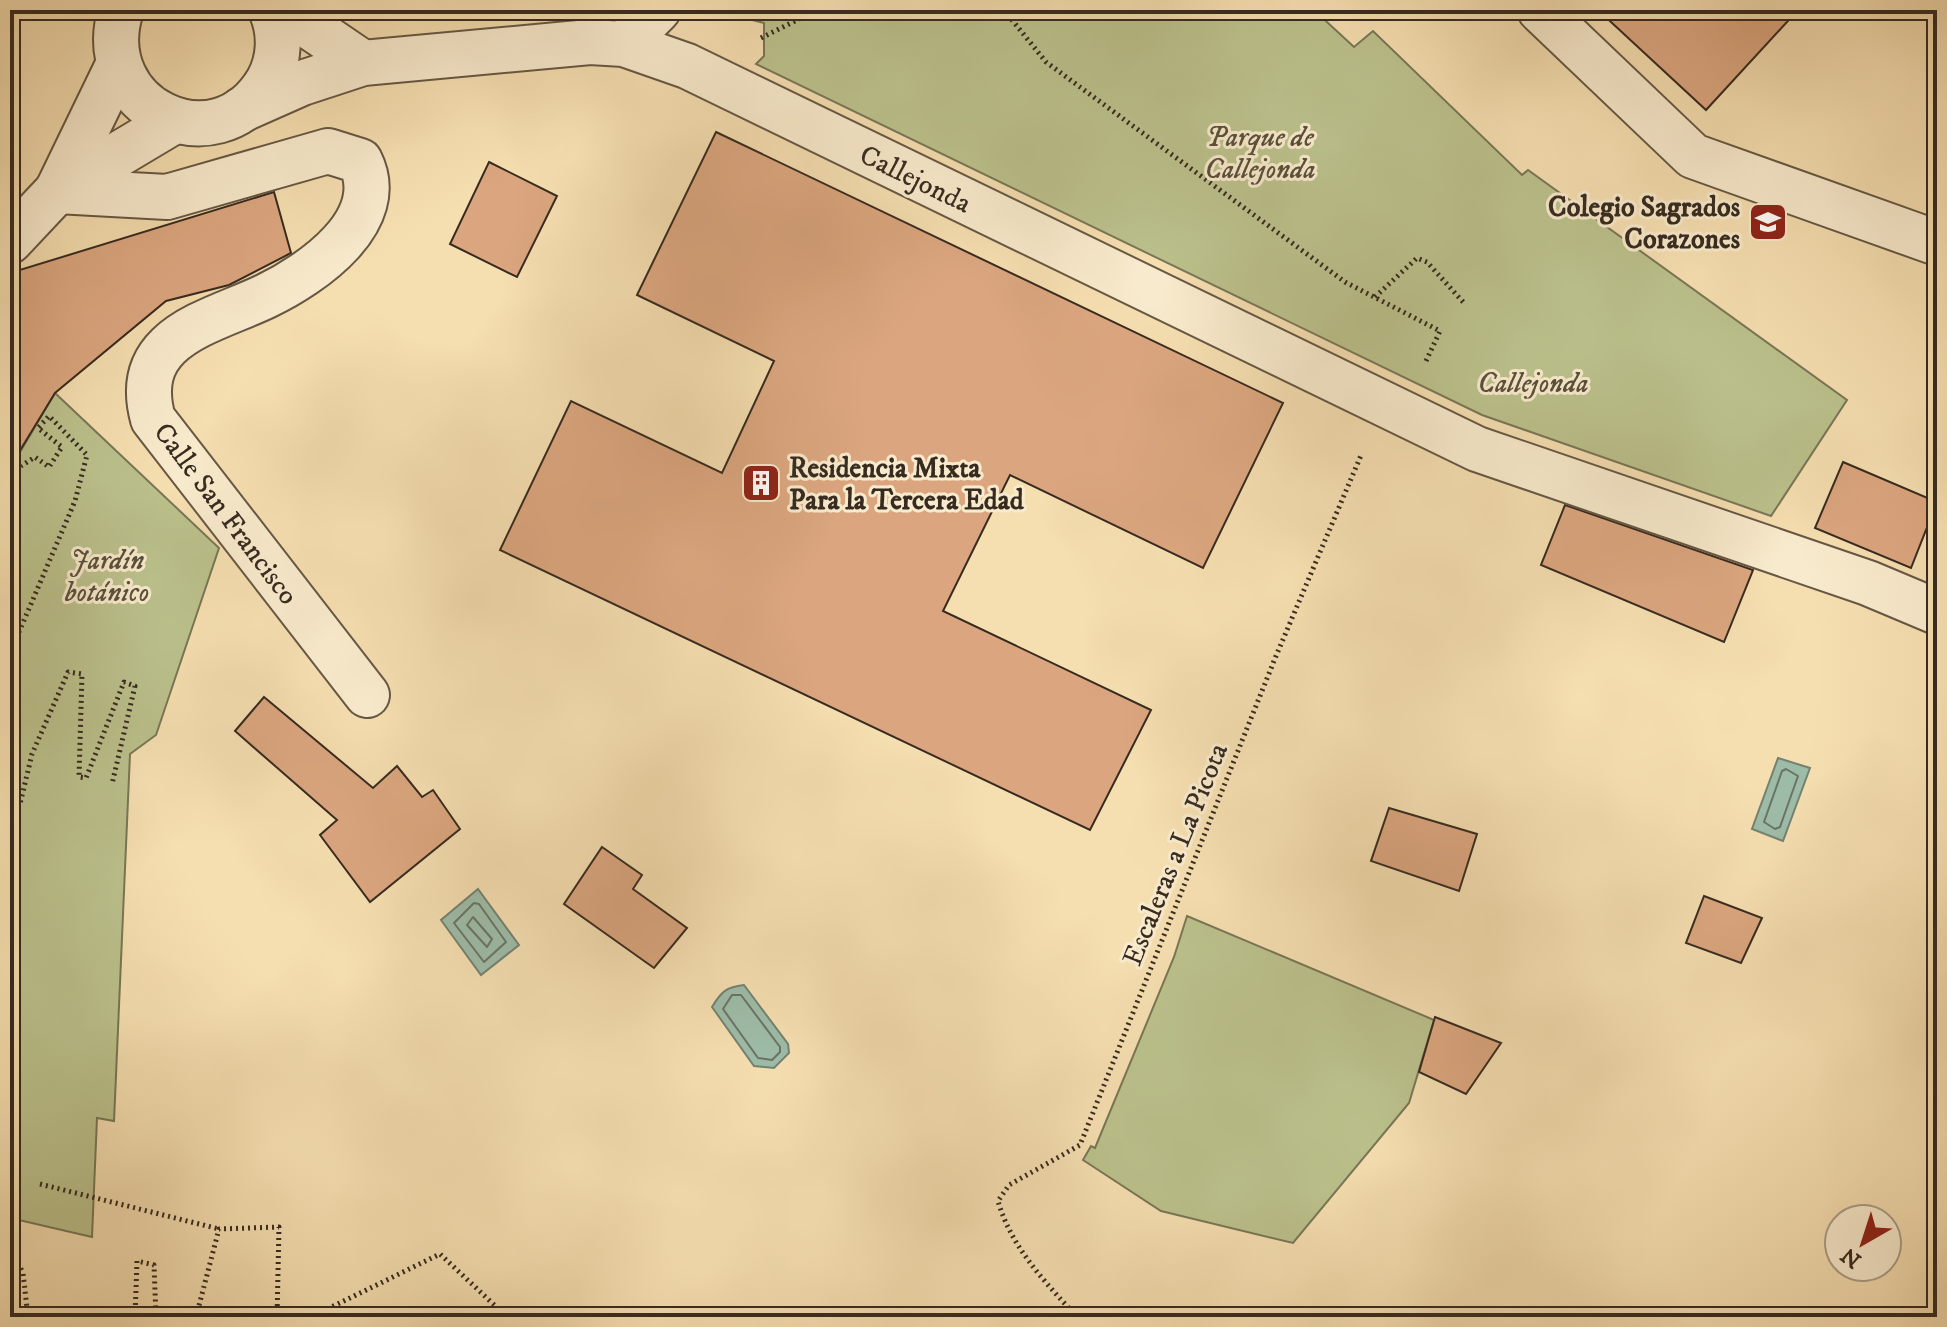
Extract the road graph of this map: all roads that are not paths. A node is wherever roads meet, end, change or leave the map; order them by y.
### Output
1 (271, 10) edge
2 (285, 10) edge
3 (658, 10) edge
4 (1540, 10) edge
5 (119, 28) edge
6 (624, 44) junction
7 (363, 63) junction
8 (241, 110) junction
9 (176, 120) junction
10 (57, 191) junction
11 (10, 241) edge
12 (1937, 243) edge
13 (1937, 612) edge
14 (367, 695) dead end

1 - 8 street
2 - 7 street
3 - 6 street
4 - 12 street
5 - 9 street
5 - 10 street
6 - 7 street, Callejonda
6 - 13 street, Callejonda
7 - 8 street, Callejonda
8 - 9 street, Callejonda
9 - 10 street
10 - 11 street
10 - 14 street, Calle San Francisco

